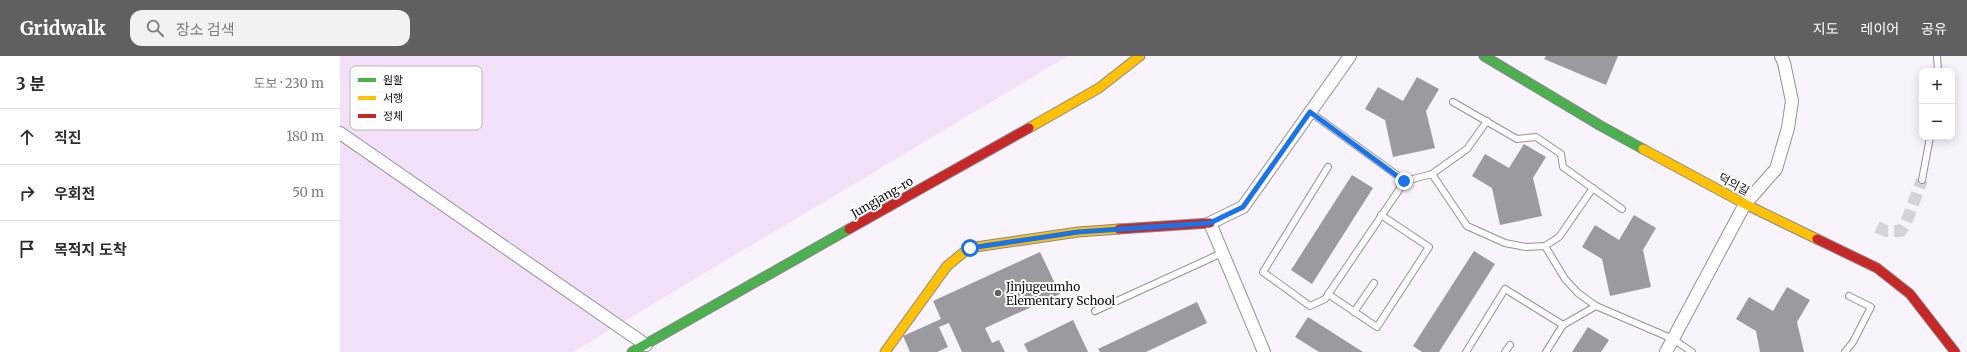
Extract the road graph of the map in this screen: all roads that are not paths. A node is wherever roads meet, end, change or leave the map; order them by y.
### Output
1 (1140, 56) edge
2 (1350, 56) edge
3 (1484, 56) edge
4 (1781, 56) edge
5 (1937, 56) edge
6 (1938, 68) edge
7 (1454, 102) dead end
8 (1310, 112) junction
9 (1487, 121) junction
10 (340, 133) edge
11 (1929, 140) edge
12 (1328, 167) dead end
13 (1432, 174) junction
14 (1922, 180) tunnel mouth
15 (1404, 181) junction
16 (1593, 188) junction
17 (1745, 204) junction
18 (1622, 209) dead end
19 (1381, 215) junction
20 (1210, 223) junction
21 (1545, 246) junction
22 (1222, 253) junction
23 (1374, 283) dead end
24 (1328, 294) junction
25 (1849, 296) dead end
26 (1596, 306) junction
27 (1095, 311) dead end
28 (1354, 312) junction
29 (1563, 325) junction
30 (1673, 339) junction
31 (646, 344) junction
32 (1510, 345) dead end
33 (632, 352) edge
34 (885, 352) edge
35 (1264, 352) edge
36 (1466, 352) edge
37 (1505, 352) edge
38 (1546, 352) edge
39 (1666, 352) edge
40 (1692, 352) edge
41 (1845, 352) edge
42 (1955, 352) edge

1 - 31 street, Jungjang-ro
2 - 8 street
3 - 17 street, 덕의길
4 - 17 street
5 - 6 lane
7 - 9 lane
8 - 15 lane
8 - 20 street
9 - 13 lane
9 - 16 lane
10 - 31 street
11 - 14 lane
12 - 24 lane
13 - 15 lane
13 - 21 lane
15 - 19 lane
16 - 18 lane
16 - 21 lane
17 - 30 street
17 - 42 street, 덕의길
19 - 24 lane
19 - 28 lane
20 - 22 street
20 - 34 street
21 - 26 lane
22 - 27 lane
22 - 35 street
23 - 28 lane
24 - 28 lane
25 - 41 lane
26 - 29 lane
26 - 30 lane
29 - 36 lane
29 - 38 lane
30 - 39 street
30 - 40 lane
31 - 33 street, Jungjang-ro
32 - 37 lane

